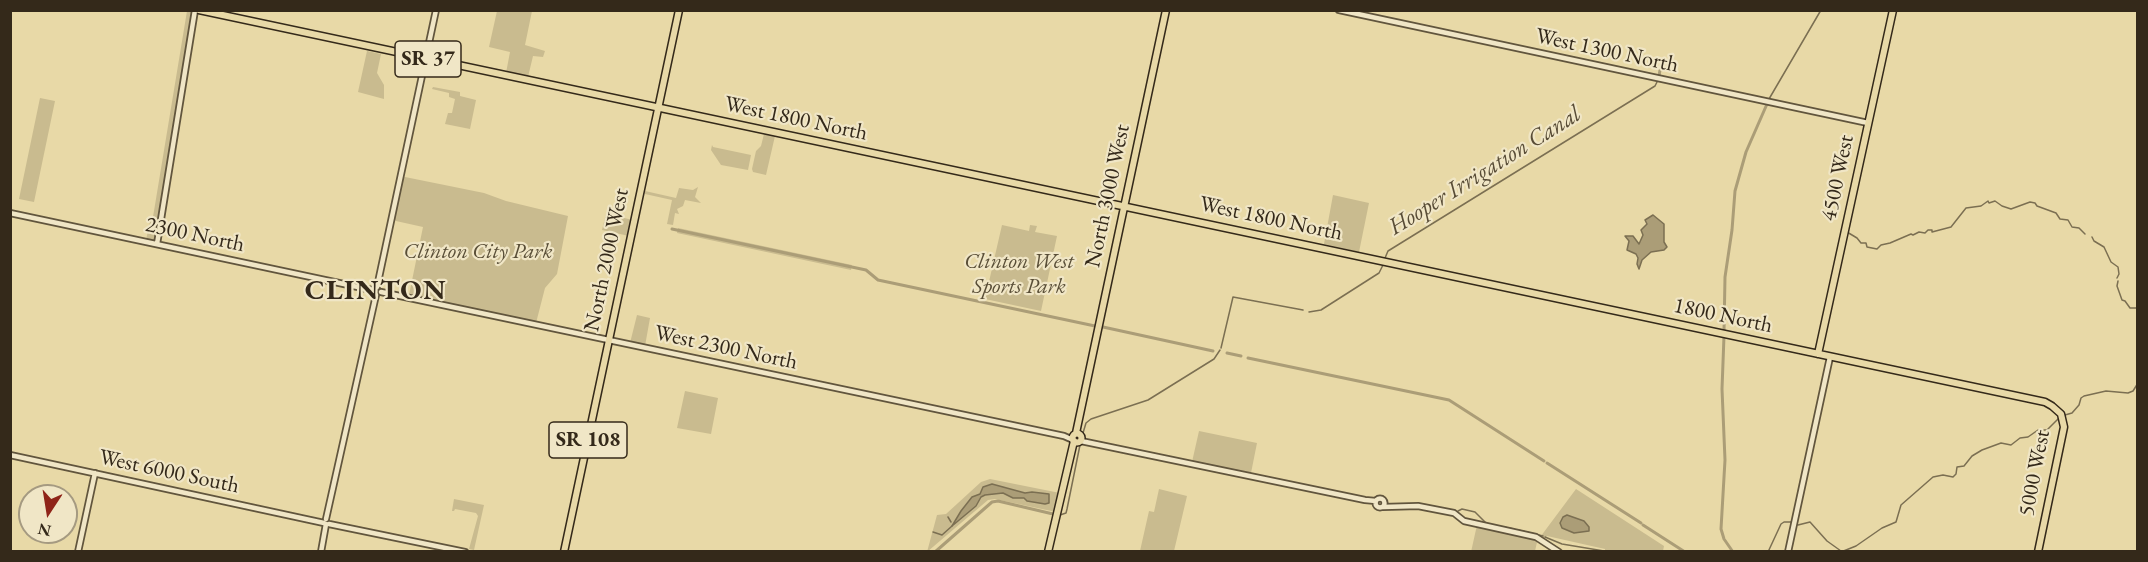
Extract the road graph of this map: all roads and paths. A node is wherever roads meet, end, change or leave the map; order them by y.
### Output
1 (197, 10) edge
2 (436, 10) edge
3 (679, 10) edge
4 (1166, 10) edge
5 (1339, 10) edge
6 (1893, 10) edge
7 (426, 59) junction
8 (658, 107) junction
9 (1868, 123) junction
10 (1125, 206) junction
11 (10, 213) edge
12 (157, 244) junction
13 (1384, 262) joint
14 (377, 291) junction
15 (609, 340) junction
16 (1818, 354) junction
17 (1830, 357) junction
18 (2052, 406) joint
19 (1077, 438) junction
20 (10, 455) edge
21 (95, 473) junction
22 (326, 522) junction
23 (78, 552) edge
24 (321, 552) edge
25 (465, 552) edge
26 (564, 552) edge
27 (1048, 552) edge
28 (1559, 552) edge
29 (1788, 552) edge
30 (2038, 552) edge

1 - 7 main road, West 1800 North / SR 37
1 - 12 street
2 - 7 street
3 - 8 main road, North 2000 West / SR 108
4 - 10 main road, North 3000 West
5 - 9 street, West 1300 North
6 - 9 main road, 4500 West
7 - 8 main road, West 1800 North / SR 37
7 - 14 street
8 - 10 main road, West 1800 North / SR 37
8 - 15 main road, North 2000 West / SR 108
9 - 16 main road, 4500 West
10 - 13 main road, West 1800 North / SR 37
10 - 19 main road, North 3000 West
11 - 12 street, 2300 North
12 - 14 street, 2300 North
13 - 16 main road, 1800 North / SR 37
14 - 15 street, West 2300 North
14 - 22 street
15 - 19 street, West 2300 North
15 - 26 main road, North 2000 West / SR 108
16 - 17 main road, 1800 North / SR 37
17 - 18 main road, 1800 North / SR 37
17 - 29 street
18 - 30 main road, 5000 West / SR 37
19 - 27 main road, North 3000 West
19 - 28 street, West 2300 North
20 - 21 street, West 6000 South
21 - 22 street, West 6000 South
21 - 23 street
22 - 24 street
22 - 25 street, West 6000 South

